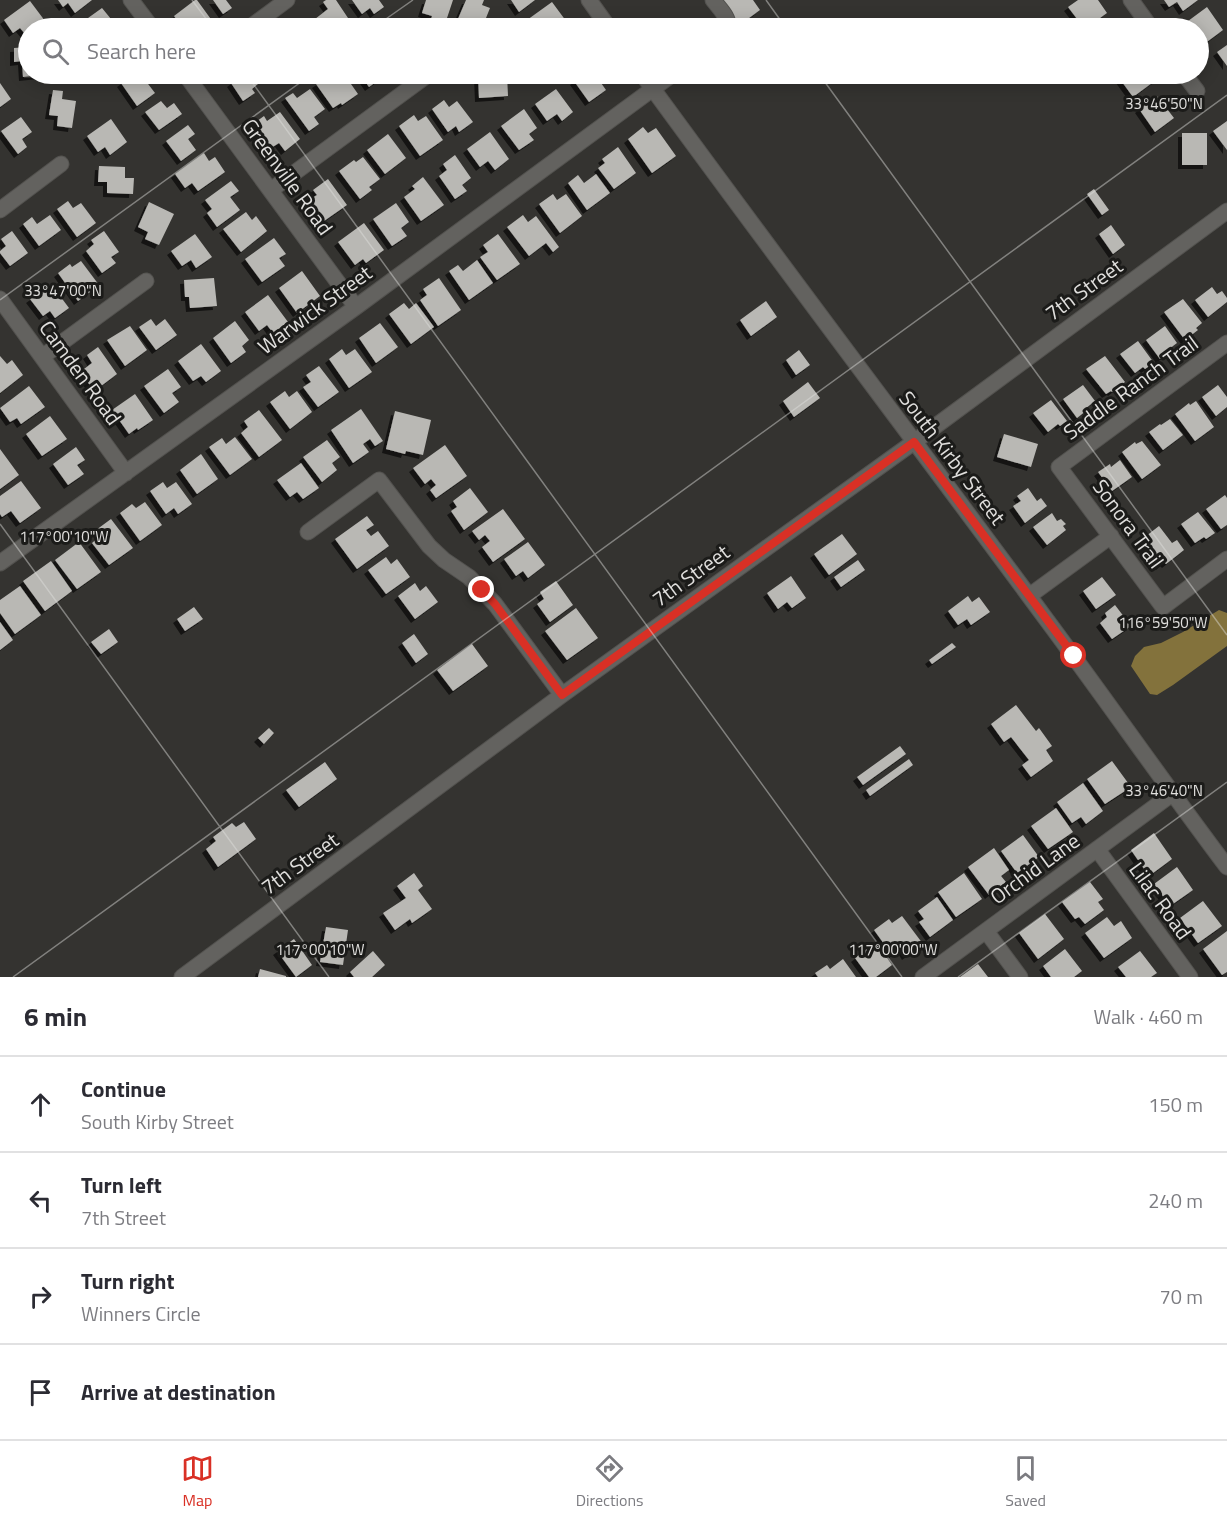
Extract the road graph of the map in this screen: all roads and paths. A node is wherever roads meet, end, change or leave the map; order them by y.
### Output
1 (131, 0) edge
2 (287, 0) edge
3 (589, 0) edge
4 (713, 0) edge
5 (1131, 0) edge
6 (144, 18) edge
7 (263, 18) edge
8 (602, 18) edge
9 (726, 18) edge
10 (1144, 18) edge
11 (193, 84) edge
12 (415, 84) edge
13 (650, 84) edge
14 (659, 84) edge
15 (1192, 84) edge
16 (653, 88) junction
17 (1197, 91) dead end
18 (61, 165) dead end
19 (271, 190) junction
20 (0, 210) edge
21 (1227, 211) edge
22 (146, 281) dead end
23 (0, 299) edge
24 (356, 306) junction
25 (1227, 343) edge
26 (42, 357) junction
27 (914, 442) junction
28 (1059, 467) joint
29 (126, 472) junction
30 (308, 532) dead end
31 (1111, 536) junction
32 (1227, 559) edge
33 (1, 560) edge
34 (1029, 596) junction
35 (562, 695) junction
36 (1172, 794) junction
37 (1097, 849) junction
38 (1227, 867) edge
39 (986, 931) junction
40 (182, 977) edge
41 (923, 977) edge
42 (1020, 977) edge
43 (1190, 977) edge

1 - 6 street
2 - 7 street
3 - 8 street
4 - 9 street
5 - 10 street
11 - 19 street, Greenville Road
12 - 19 street
13 - 16 street, South Kirby Street
14 - 16 street, Warwick Street
15 - 17 street
16 - 24 street, Warwick Street
16 - 27 street, South Kirby Street
18 - 20 street
19 - 24 street, Greenville Road
21 - 27 street, 7th Street
22 - 26 street
23 - 26 street, Camden Road
24 - 29 street, Warwick Street
25 - 28 street, Saddle Ranch Trail
26 - 29 street, Camden Road
27 - 34 street, South Kirby Street
27 - 35 street, 7th Street
28 - 31 street, Sonora Trail
29 - 33 street, Warwick Street
30 - 35 street
31 - 32 street, Sonora Trail
31 - 34 street
34 - 36 street, South Kirby Street
35 - 40 street, 7th Street
36 - 37 street, Orchid Lane
36 - 38 street, South Kirby Street
37 - 39 street, Orchid Lane
37 - 43 street, Lilac Road
39 - 41 street, Orchid Lane
39 - 42 street

